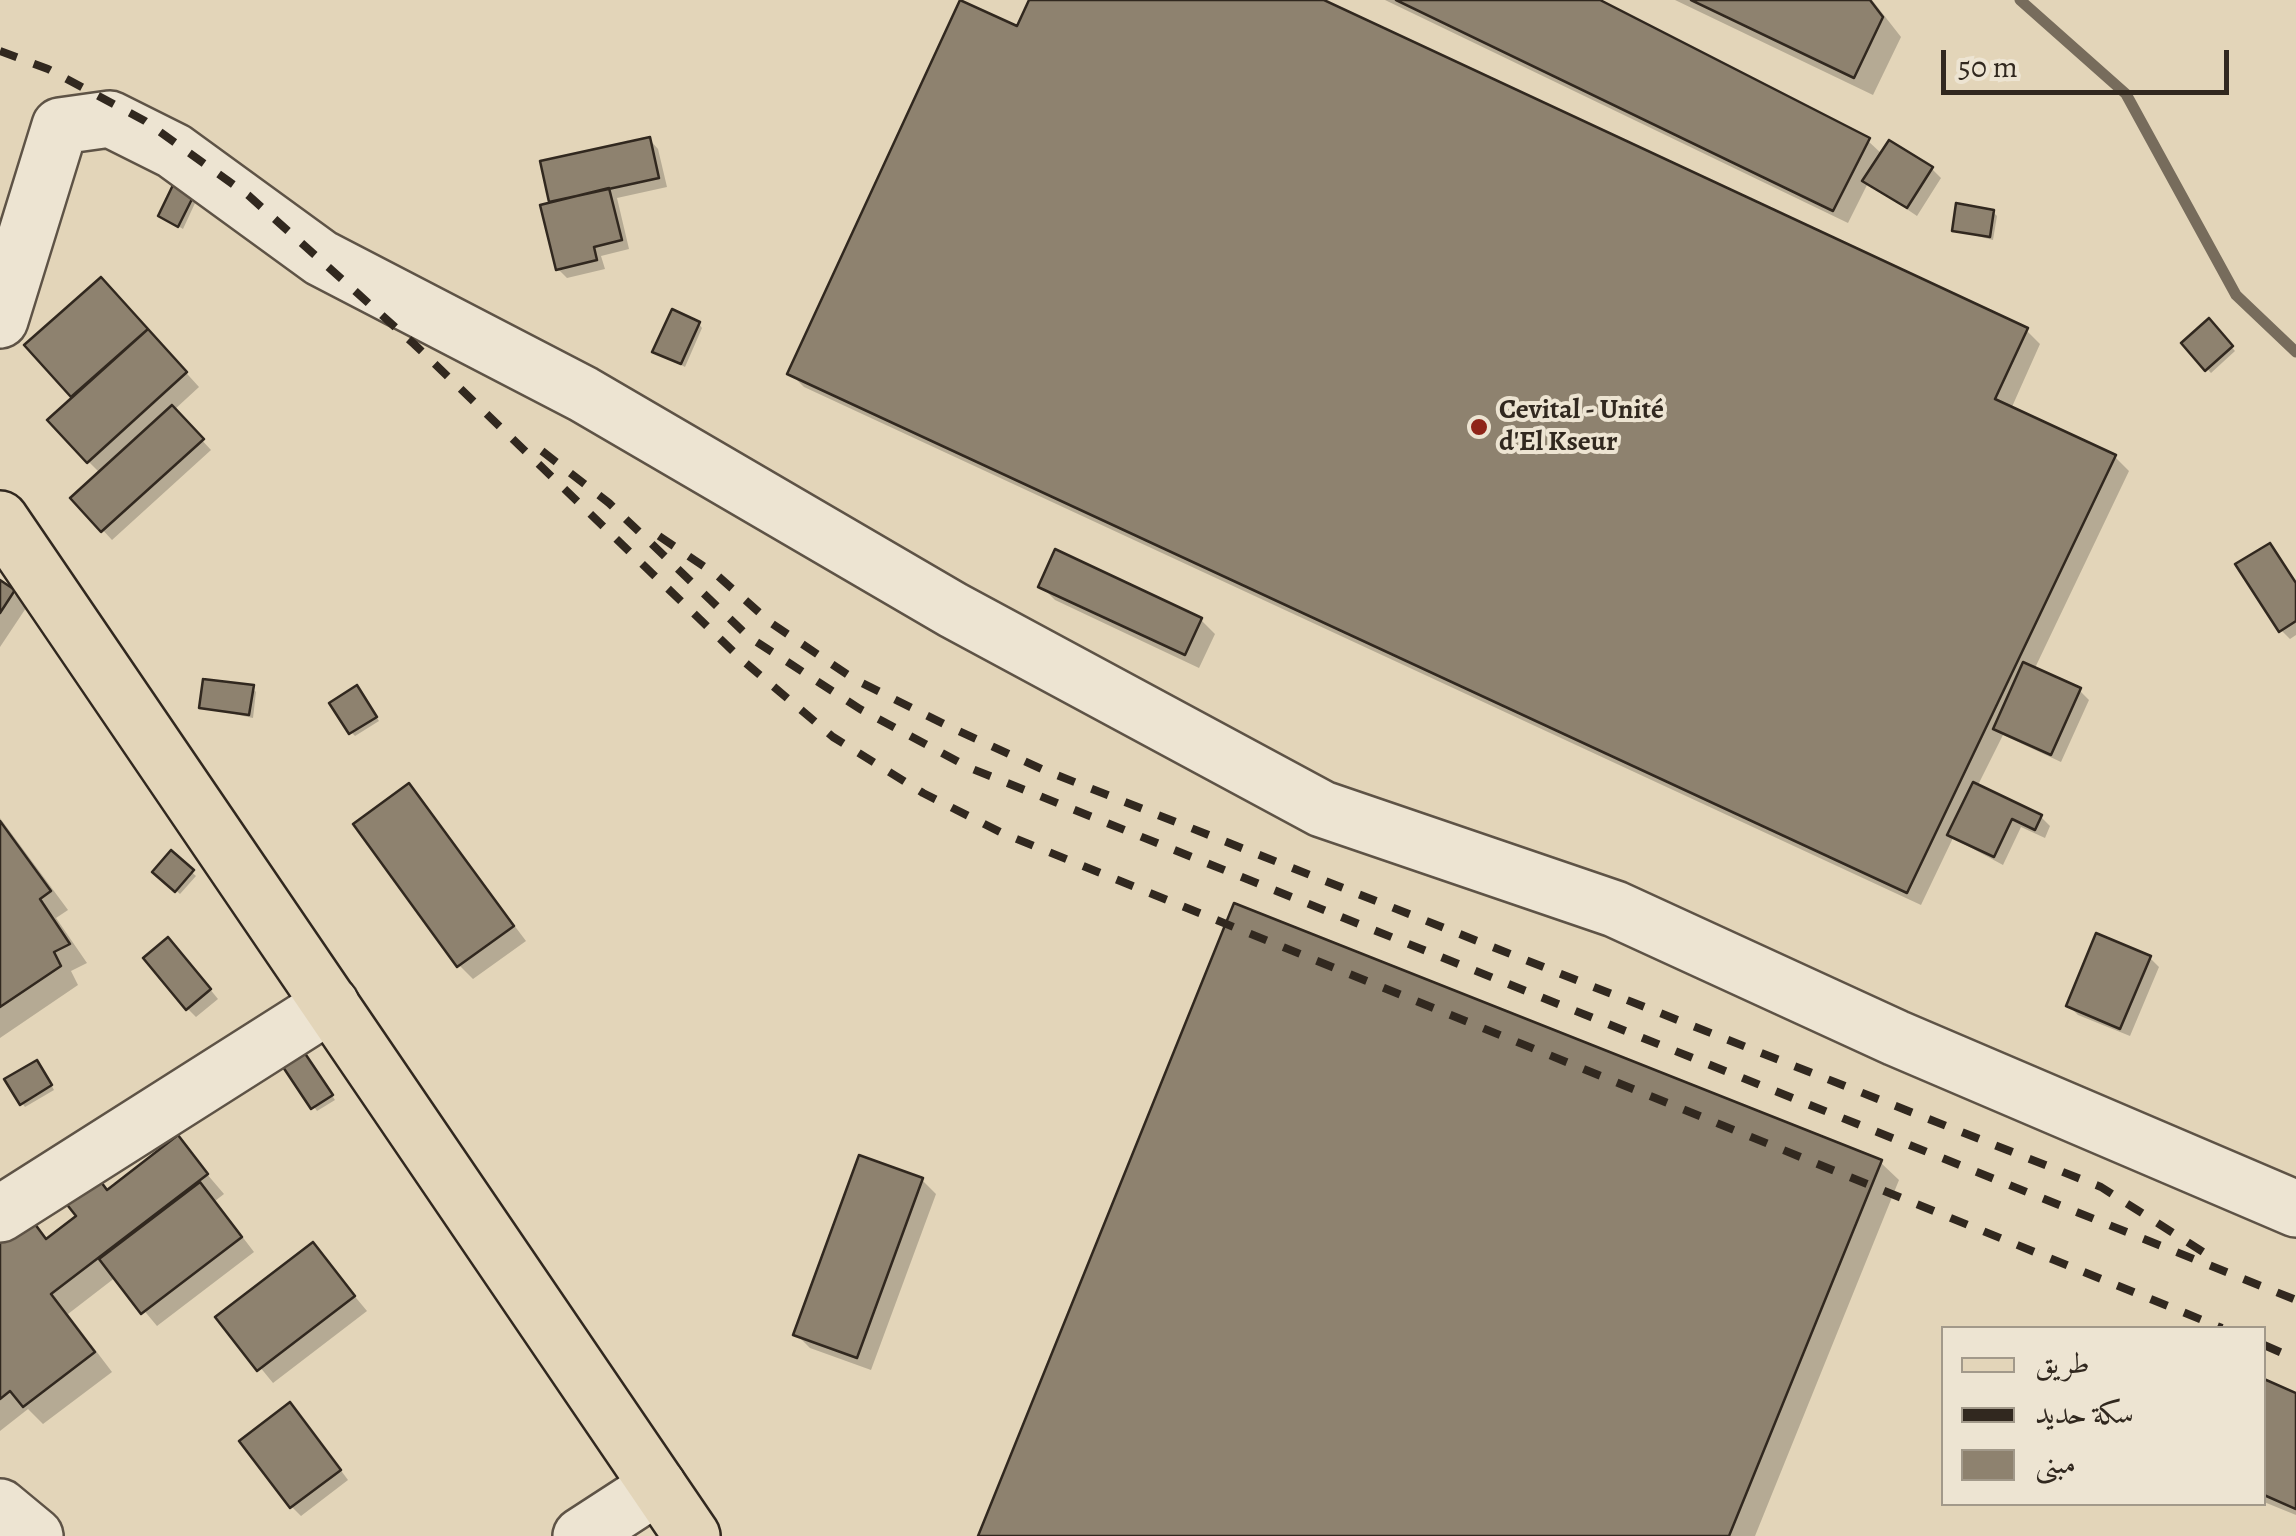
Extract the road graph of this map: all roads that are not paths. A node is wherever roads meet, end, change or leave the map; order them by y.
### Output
1 (0, 320) edge
2 (0, 519) edge
3 (331, 1004) junction
4 (2296, 1209) edge
5 (0, 1214) edge
6 (658, 1486) junction
7 (0, 1507) edge
8 (35, 1536) edge
9 (581, 1536) edge
10 (692, 1536) edge

1 - 4 street
2 - 3 main road
3 - 5 street
3 - 6 main road
6 - 9 street
6 - 10 main road
7 - 8 street

